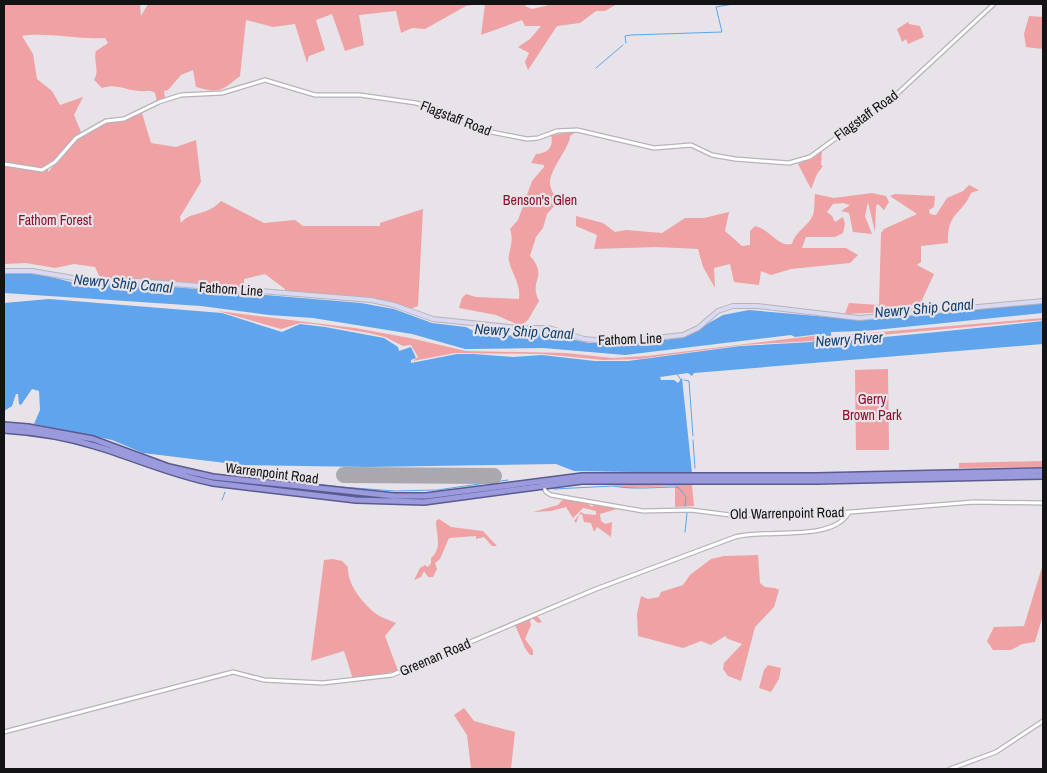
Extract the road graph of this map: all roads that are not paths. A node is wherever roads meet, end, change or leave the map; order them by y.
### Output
1 (994, 4) edge
2 (4, 164) edge
3 (4, 270) edge
4 (1043, 301) edge
5 (4, 426) edge
6 (4, 430) edge
7 (1043, 471) edge
8 (1043, 476) edge
9 (543, 482) junction
10 (1043, 502) edge
11 (849, 512) junction
12 (1043, 721) edge
13 (4, 732) edge
14 (950, 769) edge

1 - 2 street, Flagstaff Road
3 - 4 main road, Fathom Line
5 - 9 highway, Warrenpoint Road
6 - 9 highway, Warrenpoint Road
7 - 9 highway
8 - 9 highway
9 - 11 street, Old Warrenpoint Road
10 - 11 street, Old Warrenpoint Road
11 - 13 street, Greenan Road
12 - 14 street

